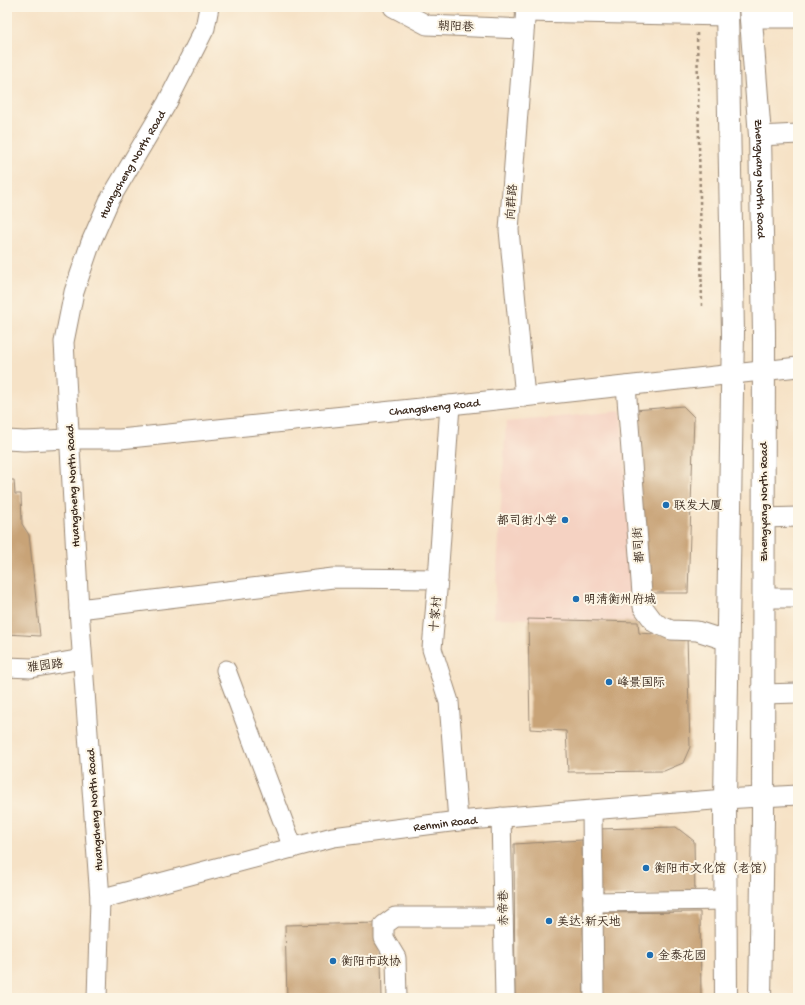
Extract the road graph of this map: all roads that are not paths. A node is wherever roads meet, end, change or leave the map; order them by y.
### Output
1 (209, 7) edge
2 (393, 7) edge
3 (727, 12) edge
4 (750, 12) edge
5 (525, 16) edge
6 (798, 18) edge
7 (798, 134) edge
8 (760, 136) junction
9 (798, 367) edge
10 (764, 371) junction
11 (732, 374) junction
12 (626, 386) junction
13 (525, 397) junction
14 (450, 405) junction
15 (7, 431) edge
16 (69, 439) junction
17 (7, 440) edge
18 (798, 517) edge
19 (763, 518) junction
20 (438, 579) junction
21 (763, 598) junction
22 (798, 598) edge
23 (79, 609) junction
24 (728, 641) junction
25 (82, 659) junction
26 (7, 667) edge
27 (226, 670) dead end
28 (798, 693) edge
29 (763, 694) junction
30 (798, 795) edge
31 (762, 798) junction
32 (725, 799) junction
33 (592, 810) junction
34 (501, 817) junction
35 (458, 821) junction
36 (293, 848) junction
37 (100, 899) junction
38 (726, 900) junction
39 (593, 902) junction
40 (504, 917) junction
41 (97, 998) edge
42 (397, 998) edge
43 (505, 998) edge
44 (594, 998) edge
45 (726, 998) edge
46 (760, 998) edge

1 - 16 street, Huangcheng North Road
2 - 5 street, 朝阳巷
3 - 5 street, 朝阳巷
3 - 11 main road
4 - 6 street
4 - 8 main road, Zhengyang North Road
5 - 13 street, 向群路
7 - 8 street
8 - 10 main road, Zhengyang North Road
9 - 10 street, Changsheng Road
10 - 11 street, Changsheng Road
10 - 19 main road, Zhengyang North Road
11 - 12 street, Changsheng Road
11 - 24 main road
12 - 13 street, Changsheng Road
12 - 24 street, 都司街
13 - 14 street, Changsheng Road
14 - 16 street, Changsheng Road
14 - 20 street, 十家村
15 - 16 street, Changsheng Road
16 - 17 street, Changsheng Road
16 - 23 street, Huangcheng North Road
18 - 19 street
19 - 21 main road, Zhengyang North Road
20 - 23 street
20 - 35 street, 十家村
21 - 22 street
21 - 29 main road, Zhengyang North Road
23 - 25 street, Huangcheng North Road
24 - 32 main road
25 - 26 street, 雅园路
25 - 37 street, Huangcheng North Road
27 - 36 street
28 - 29 street
29 - 31 main road, Zhengyang North Road
30 - 31 street, Renmin Road
31 - 32 street, Renmin Road
31 - 46 main road, Zhengyang North Road
32 - 33 street, Renmin Road
32 - 38 main road
33 - 34 street, Renmin Road
33 - 39 street
34 - 35 street, Renmin Road
34 - 40 street, 赤帝巷
35 - 36 street, Renmin Road
36 - 37 street, Renmin Road
37 - 41 street, Huangcheng North Road
38 - 39 street
38 - 45 main road
39 - 44 street
40 - 42 street
40 - 43 street, 赤帝巷

